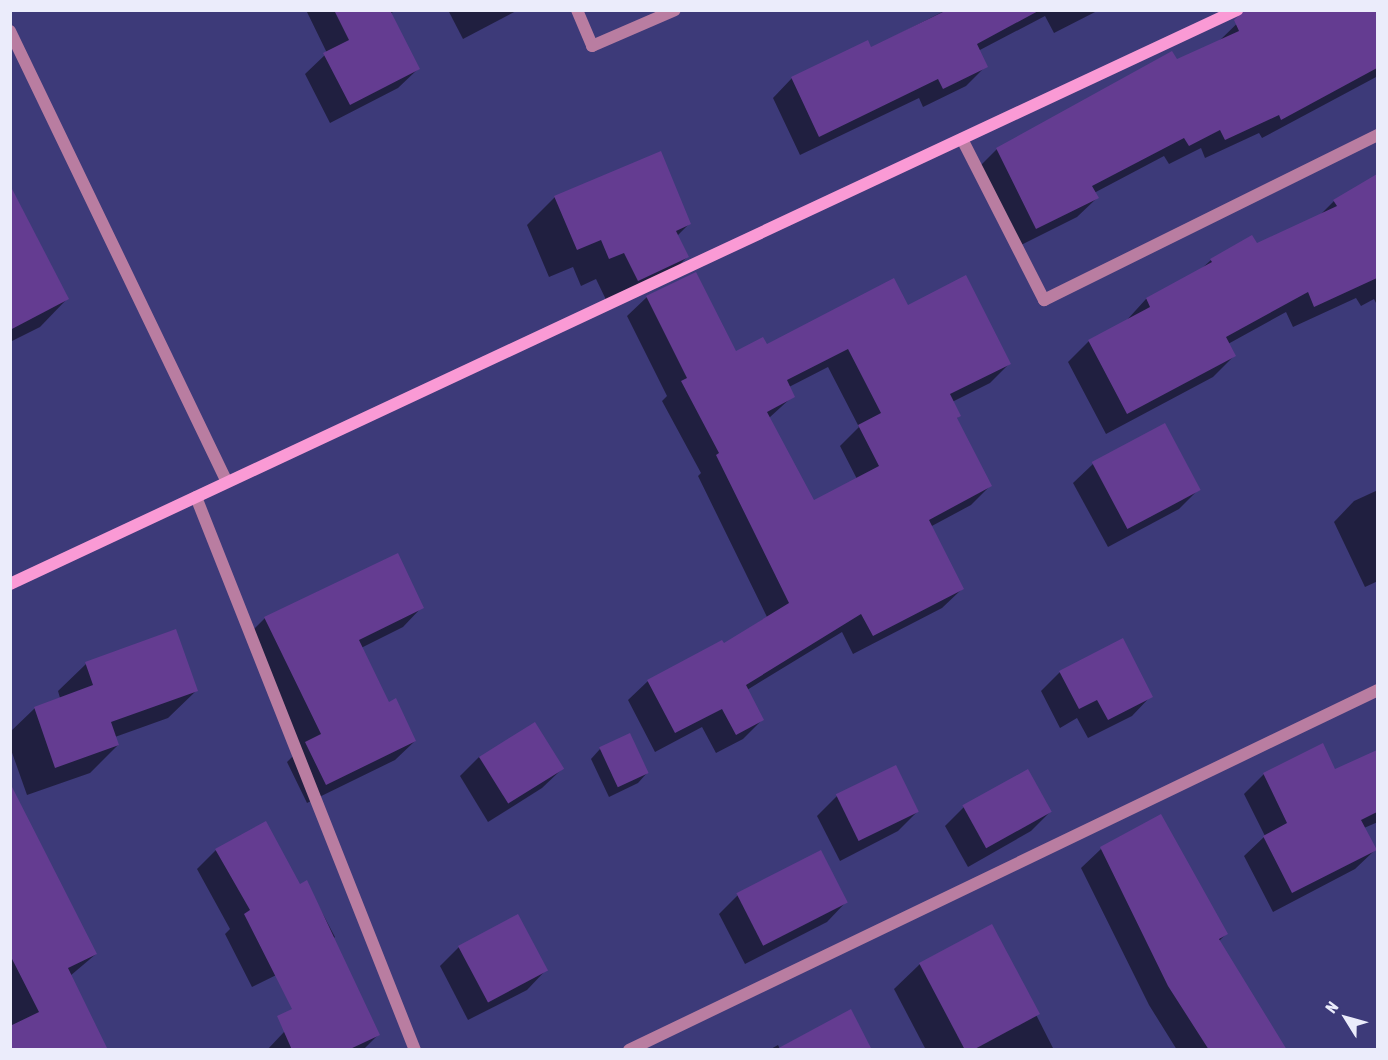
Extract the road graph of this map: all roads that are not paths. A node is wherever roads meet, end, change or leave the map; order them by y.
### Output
1 (577, 10) edge
2 (675, 10) edge
3 (1237, 10) edge
4 (10, 32) edge
5 (1377, 135) edge
6 (962, 139) junction
7 (227, 482) junction
8 (196, 497) junction
9 (10, 584) edge
10 (1377, 690) edge
11 (415, 1050) edge
12 (629, 1050) edge

1 - 2 street
3 - 6 street
4 - 7 street
5 - 6 street
6 - 7 street
7 - 8 street
8 - 9 street
8 - 11 street
10 - 12 street

